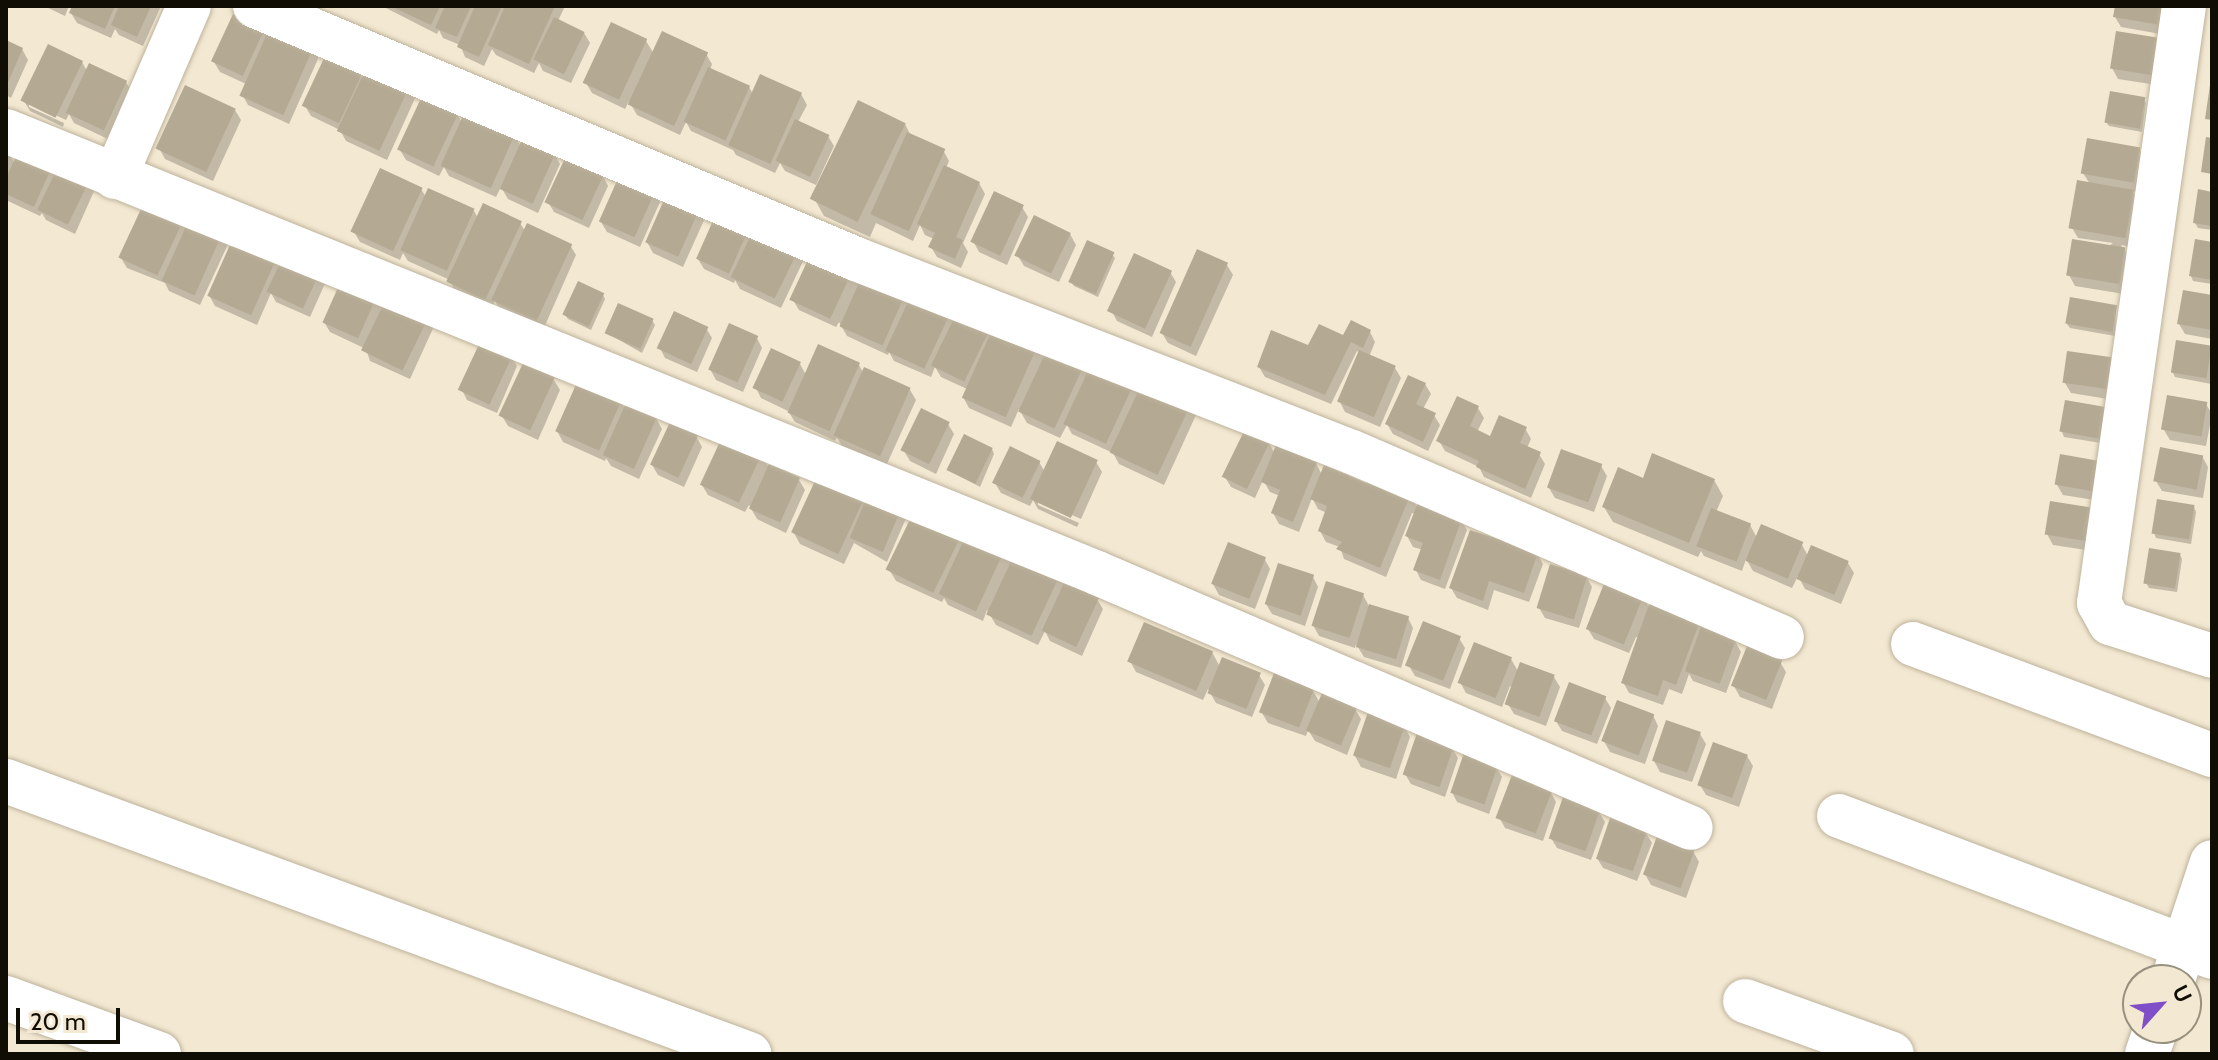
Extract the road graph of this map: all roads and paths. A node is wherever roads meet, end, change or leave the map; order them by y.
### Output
1 (189, 6) edge
2 (255, 6) edge
3 (2184, 6) edge
4 (6, 131) edge
5 (115, 177) junction
6 (1782, 637) dead end
7 (1913, 644) dead end
8 (2212, 656) edge
9 (2212, 755) edge
10 (6, 781) edge
11 (1839, 816) dead end
12 (1691, 828) dead end
13 (2212, 862) edge
14 (2190, 961) edge
15 (6, 998) edge
16 (1745, 1001) dead end
17 (159, 1054) edge
18 (749, 1054) edge
19 (1892, 1054) edge

1 - 5 street
2 - 6 street
3 - 8 street
4 - 5 street
5 - 12 street
7 - 9 street
10 - 18 street
11 - 14 street
13 - 14 street
15 - 17 street
16 - 19 street

